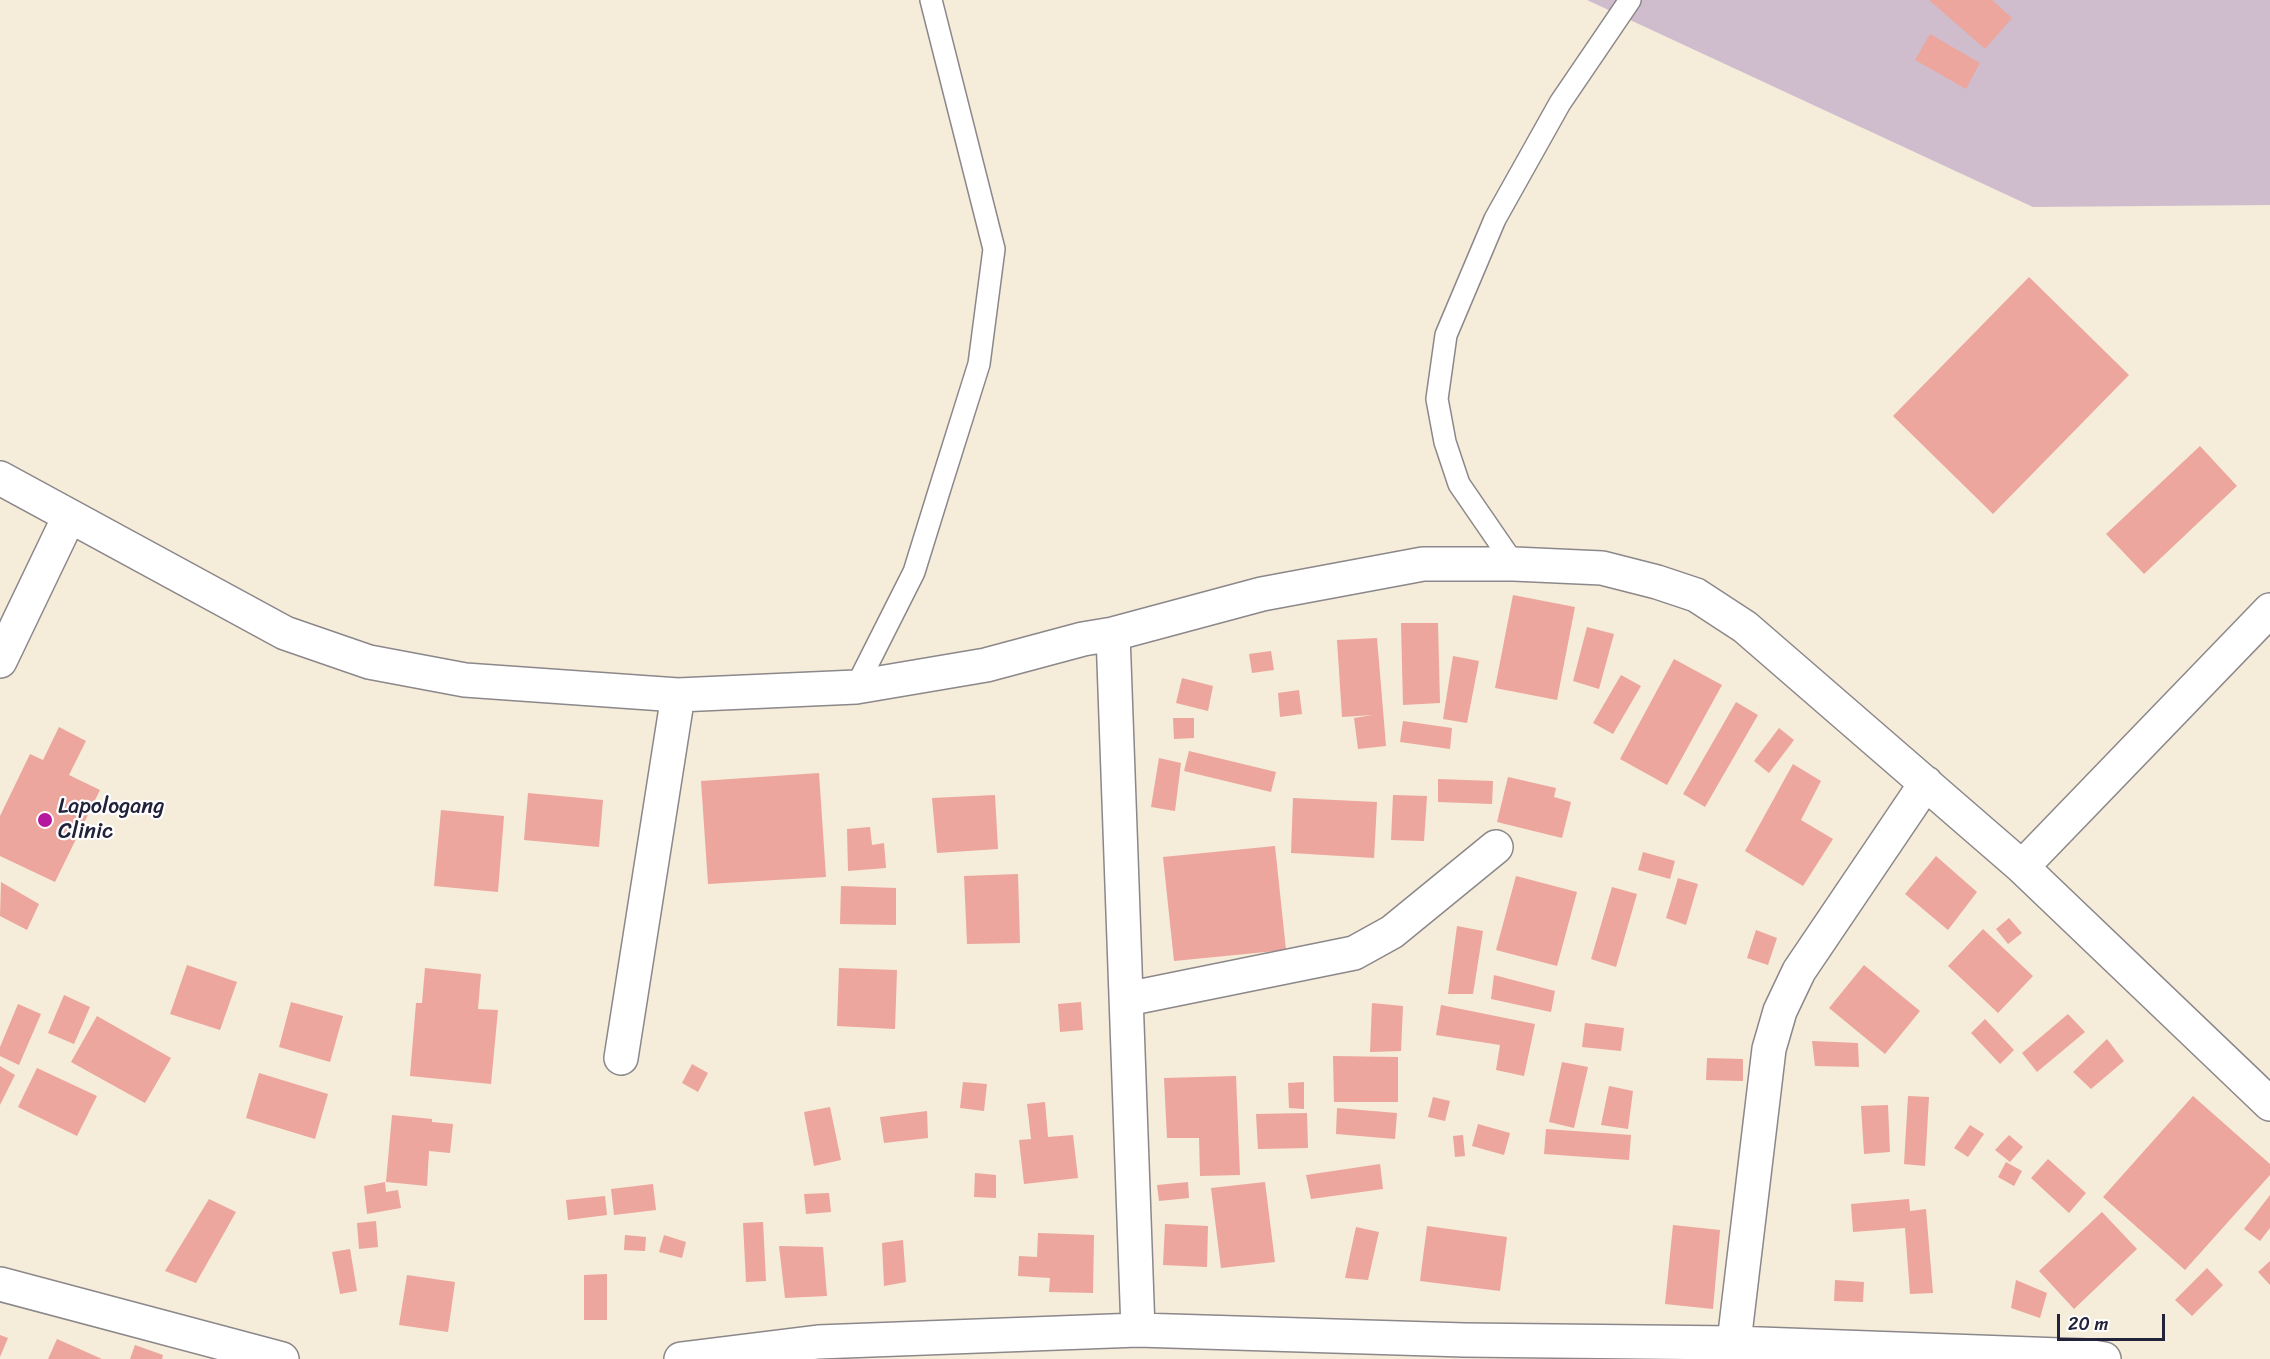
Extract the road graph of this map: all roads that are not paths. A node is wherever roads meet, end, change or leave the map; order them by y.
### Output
1 (931, 0) edge
2 (1630, 0) edge
3 (0, 478) edge
4 (69, 517) junction
5 (1514, 564) junction
6 (2270, 610) edge
7 (1113, 634) junction
8 (0, 661) edge
9 (855, 687) junction
10 (678, 695) junction
11 (1926, 783) junction
12 (1496, 847) dead end
13 (2022, 867) junction
14 (1126, 999) junction
15 (621, 1058) dead end
16 (2270, 1104) edge
17 (0, 1284) edge
18 (1138, 1330) junction
19 (1463, 1349) edge
20 (819, 1351) edge
21 (1733, 1351) edge
22 (282, 1359) edge
23 (681, 1359) edge
24 (2104, 1359) edge

1 - 9 lane
2 - 5 lane
3 - 4 street
4 - 8 street
4 - 10 street
5 - 7 street
5 - 11 street
6 - 13 street
7 - 9 street
7 - 14 street
9 - 10 street
10 - 15 street
11 - 13 street
11 - 21 street
12 - 14 street
13 - 16 street
14 - 18 street
17 - 22 street
18 - 19 street
18 - 20 street
19 - 21 street
20 - 23 street
21 - 24 street

